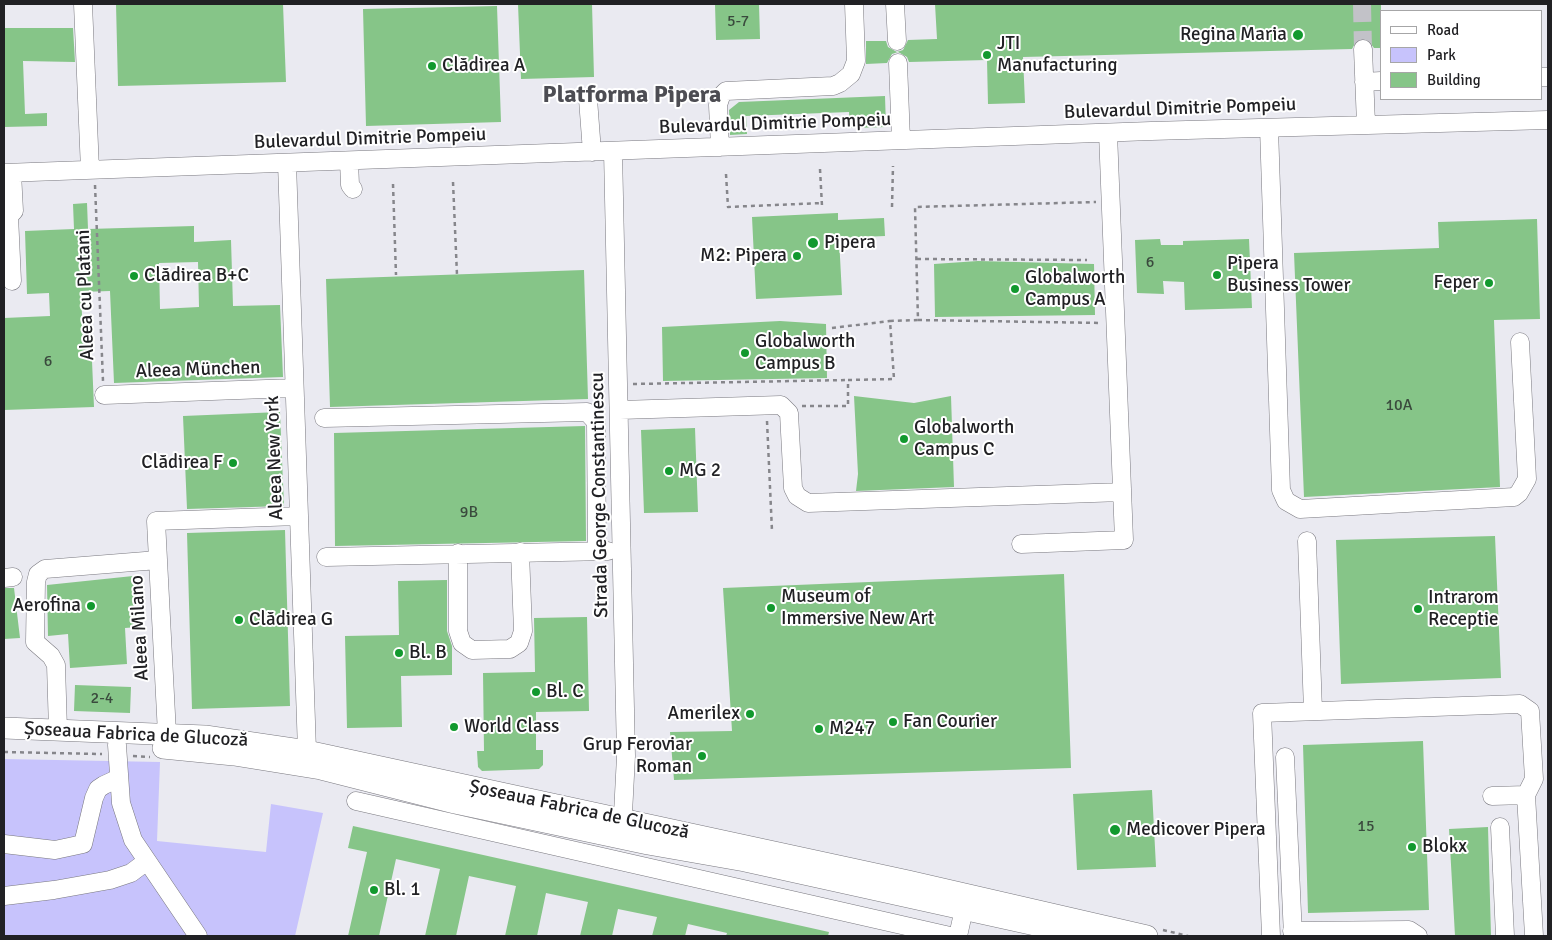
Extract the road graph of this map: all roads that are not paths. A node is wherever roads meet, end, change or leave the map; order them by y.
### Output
1 (83, 4) edge
2 (854, 4) edge
3 (895, 4) edge
4 (897, 41) dead end
5 (1363, 49) tunnel mouth
6 (898, 63) dead end
7 (1373, 81) edge
8 (588, 99) dead end
9 (1548, 120) edge
10 (1366, 124) junction
11 (1269, 128) junction
12 (1108, 133) junction
13 (901, 140) junction
14 (720, 147) junction
15 (614, 151) junction
16 (592, 152) junction
17 (349, 161) junction
18 (287, 163) junction
19 (90, 170) junction
20 (8, 173) edge
21 (350, 188) dead end
22 (4, 196) edge
23 (9, 216) junction
24 (12, 281) dead end
25 (1520, 342) dead end
26 (293, 388) junction
27 (104, 396) road end
28 (620, 410) junction
29 (324, 418) dead end
30 (1122, 492) junction
31 (298, 516) junction
32 (1307, 541) dead end
33 (1021, 544) dead end
34 (622, 550) junction
35 (597, 551) junction
36 (520, 552) junction
37 (458, 553) junction
38 (326, 557) dead end
39 (158, 560) junction
40 (1313, 711) junction
41 (4, 728) edge
42 (58, 730) junction
43 (167, 734) junction
44 (4, 742) edge
45 (117, 745) junction
46 (307, 751) junction
47 (1285, 756) dead end
48 (119, 778) junction
49 (1526, 795) junction
50 (1492, 796) dead end
51 (356, 801) dead end
52 (1500, 827) dead end
53 (622, 828) junction
54 (4, 844) edge
55 (147, 861) junction
56 (4, 896) edge
57 (964, 909) junction
58 (1292, 934) edge
59 (198, 936) edge
60 (950, 936) edge
61 (958, 936) edge
62 (1086, 936) edge
63 (1147, 936) edge
64 (1272, 936) edge
65 (1418, 936) edge
66 (1505, 936) edge
67 (1534, 936) edge

1 - 19 street
2 - 14 street
3 - 4 street
5 - 7 street
6 - 13 street
7 - 10 street
8 - 16 street
9 - 10 street, Bulevardul Dimitrie Pompeiu
10 - 11 street, Bulevardul Dimitrie Pompeiu
11 - 12 street, Bulevardul Dimitrie Pompeiu
11 - 25 street
12 - 13 street, Bulevardul Dimitrie Pompeiu
12 - 30 street
13 - 14 street, Bulevardul Dimitrie Pompeiu
14 - 15 street, Bulevardul Dimitrie Pompeiu
15 - 16 street, Bulevardul Dimitrie Pompeiu
15 - 28 street, Strada George Constantinescu
16 - 17 street, Bulevardul Dimitrie Pompeiu
17 - 18 street, Bulevardul Dimitrie Pompeiu
17 - 21 street
18 - 19 street, Bulevardul Dimitrie Pompeiu
18 - 26 street, Aleea New York
19 - 20 street, Bulevardul Dimitrie Pompeiu
20 - 23 street
22 - 23 street
23 - 24 street
26 - 27 street, Aleea München
26 - 31 street, Aleea New York
28 - 30 street
28 - 34 street, Strada George Constantinescu
29 - 35 street
30 - 33 street
31 - 39 street, Aleea Milano
31 - 46 street, Aleea New York
32 - 40 street
34 - 35 street
34 - 53 street, Strada George Constantinescu
35 - 36 street
36 - 37 street
36 - 37 street
37 - 38 street
39 - 42 street
39 - 43 street, Aleea Milano
40 - 49 street
40 - 64 street
41 - 42 main road, Șoseaua Fabrica de Glucoză
42 - 43 main road, Șoseaua Fabrica de Glucoză
43 - 46 main road, Șoseaua Fabrica de Glucoză
44 - 45 main road, Șoseaua Fabrica de Glucoză
45 - 48 street
45 - 53 main road, Șoseaua Fabrica de Glucoză
46 - 53 main road, Șoseaua Fabrica de Glucoză
47 - 58 street
48 - 54 street
48 - 55 street
49 - 50 street
49 - 67 street
51 - 60 street
52 - 66 street
53 - 57 main road, Șoseaua Fabrica de Glucoză
53 - 63 main road, Șoseaua Fabrica de Glucoză
55 - 56 street
55 - 59 street
57 - 61 street
57 - 62 main road, Șoseaua Fabrica de Glucoză
58 - 65 street

